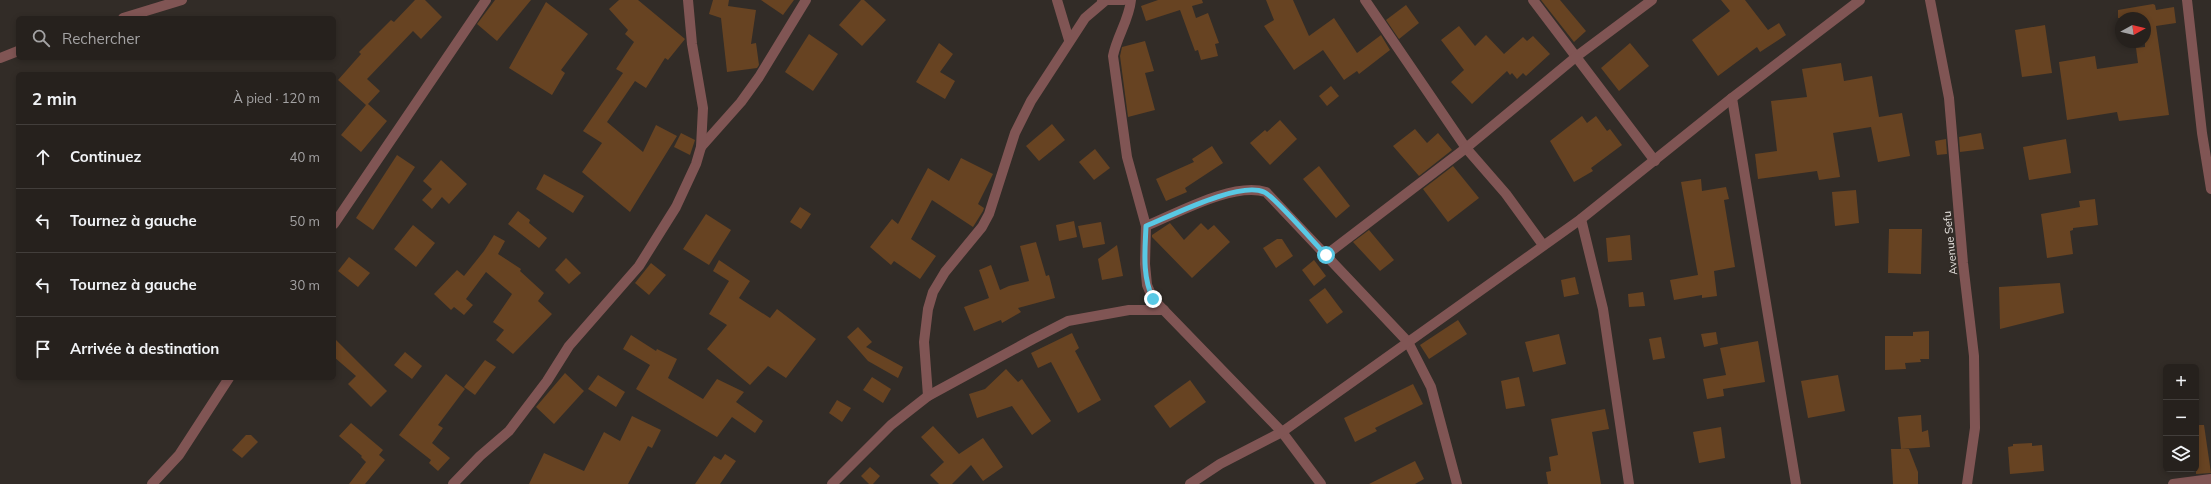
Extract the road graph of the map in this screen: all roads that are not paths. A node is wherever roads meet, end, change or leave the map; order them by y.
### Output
1 (486, 0) edge
2 (688, 0) edge
3 (806, 0) edge
4 (1057, 0) edge
5 (1124, 0) edge
6 (1132, 0) edge
7 (1365, 0) edge
8 (1533, 0) edge
9 (1652, 0) edge
10 (1860, 0) edge
11 (1930, 0) edge
12 (2187, 0) edge
13 (177, 1) edge
14 (1104, 1) edge
15 (129, 16) edge
16 (1069, 40) junction
17 (16, 52) edge
18 (1577, 56) junction
19 (0, 58) edge
20 (1732, 98) junction
21 (701, 147) junction
22 (1466, 148) junction
23 (1655, 161) junction
24 (2211, 189) edge
25 (1581, 219) junction
26 (336, 221) edge
27 (1146, 226) junction
28 (1543, 245) junction
29 (1326, 255) junction
30 (1164, 310) junction
31 (1408, 342) junction
32 (228, 380) edge
33 (928, 396) junction
34 (1282, 432) junction
35 (2211, 479) edge
36 (1317, 483) edge
37 (152, 484) edge
38 (453, 484) edge
39 (832, 484) edge
40 (1190, 484) edge
41 (1457, 484) edge
42 (1629, 484) edge
43 (1796, 484) edge
44 (1967, 484) edge
45 (2173, 484) edge

1 - 26 street
2 - 21 street
3 - 21 street
4 - 16 street
5 - 14 street
6 - 27 street
7 - 22 street
8 - 18 street
9 - 18 street
10 - 20 street
11 - 44 street, Avenue Sefu
12 - 24 street
13 - 15 street
14 - 16 street
16 - 33 street
17 - 19 street
18 - 22 street
18 - 23 street
20 - 23 street
20 - 43 street
21 - 38 street
22 - 28 street
22 - 29 street
23 - 25 street
25 - 28 street
25 - 42 street
27 - 29 street
27 - 30 street
28 - 31 street
29 - 31 street
30 - 33 street
30 - 34 street
31 - 34 street
31 - 41 street
32 - 37 street
33 - 39 street
34 - 36 street
34 - 40 street
35 - 45 street

